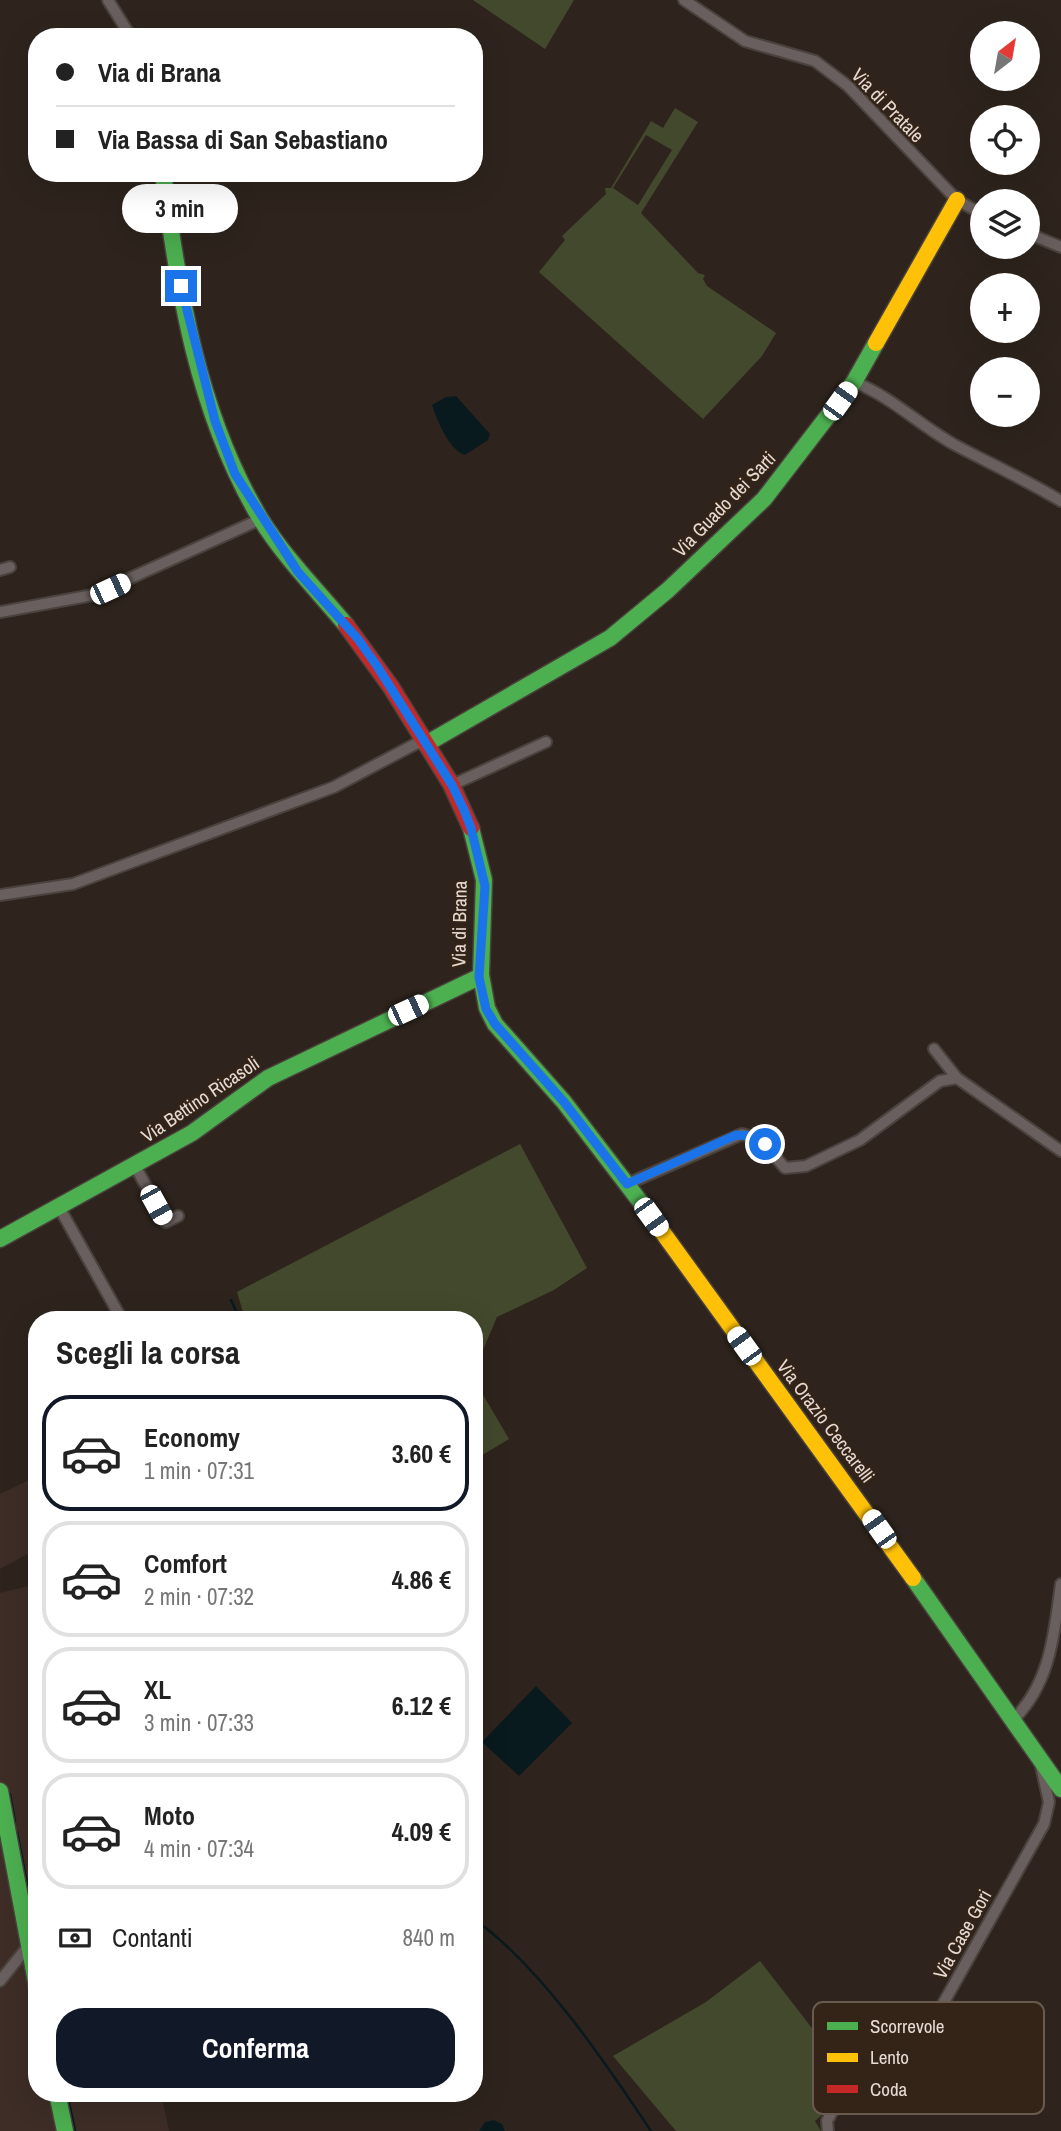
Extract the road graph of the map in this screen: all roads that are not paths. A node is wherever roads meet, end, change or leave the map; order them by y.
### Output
1 (108, 0) edge
2 (684, 0) edge
3 (125, 28) edge
4 (164, 182) edge
5 (957, 200) junction
6 (970, 207) edge
7 (1040, 238) edge
8 (1061, 247) edge
9 (854, 382) junction
10 (1061, 501) edge
11 (261, 519) junction
12 (0, 612) edge
13 (424, 742) junction
14 (546, 742) dead end
15 (452, 785) junction
16 (0, 895) edge
17 (479, 977) junction
18 (934, 1049) dead end
19 (957, 1078) junction
20 (1061, 1151) edge
21 (135, 1166) junction
22 (627, 1184) junction
23 (59, 1207) junction
24 (178, 1216) dead end
25 (0, 1239) edge
26 (117, 1311) edge
27 (1061, 1584) edge
28 (1014, 1719) junction
29 (1039, 1757) junction
30 (1061, 1789) edge
31 (0, 1791) edge
32 (28, 1940) edge
33 (28, 1946) edge
34 (0, 1982) edge
35 (944, 2002) edge
36 (59, 2102) edge
37 (831, 2114) edge
38 (65, 2131) edge
39 (828, 2131) edge

1 - 3 street
2 - 5 street, Via di Pratale
4 - 11 street, Via di Brana
5 - 6 street, Via di Pratale
5 - 9 street, Via Guado dei Sarti
7 - 8 street
9 - 10 street
9 - 13 street, Via Guado dei Sarti
11 - 12 street
11 - 13 street, Via di Brana
13 - 15 street, Via di Brana
13 - 16 street
14 - 15 street
15 - 17 street, Via di Brana
17 - 21 street, Via Bettino Ricasoli
17 - 22 street, Via di Brana
18 - 19 street
19 - 20 street
19 - 22 street
21 - 23 street, Via Bettino Ricasoli
21 - 24 street, Via Bettino Ricasoli
22 - 28 street, Via Orazio Ceccarelli
23 - 25 street, Via Bettino Ricasoli
23 - 26 street
27 - 28 street
28 - 29 street, Via Orazio Ceccarelli
29 - 30 street, Via Orazio Ceccarelli
29 - 35 street, Via Case Gori
31 - 32 street
33 - 34 street
36 - 38 street
37 - 39 street, Via Case Gori

